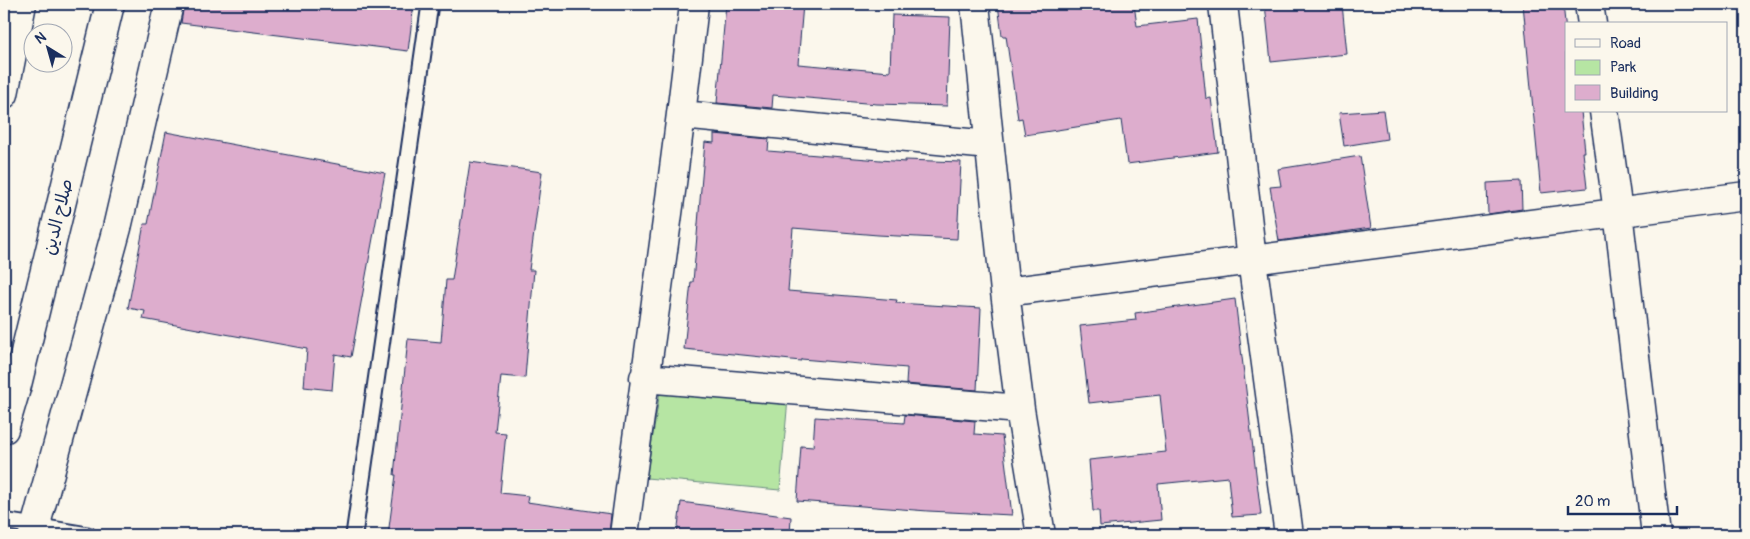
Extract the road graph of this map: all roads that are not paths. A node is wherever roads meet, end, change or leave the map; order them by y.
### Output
1 (22, 4) edge
2 (169, 4) edge
3 (430, 4) edge
4 (694, 4) edge
5 (975, 4) edge
6 (1224, 4) edge
7 (1589, 4) edge
8 (104, 7) edge
9 (1592, 22) edge
10 (4, 94) edge
11 (1604, 112) edge
12 (682, 115) junction
13 (988, 145) junction
14 (1746, 196) edge
15 (1618, 212) junction
16 (1252, 260) junction
17 (1005, 292) junction
18 (644, 378) junction
19 (1020, 409) junction
20 (4, 429) edge
21 (4, 521) edge
22 (34, 530) edge
23 (88, 535) edge
24 (354, 535) edge
25 (624, 535) edge
26 (1040, 535) edge
27 (1290, 535) edge
28 (1656, 535) edge

1 - 10 main road
2 - 22 main road
3 - 24 lane
4 - 12 main road
5 - 13 main road
6 - 16 main road
7 - 9 main road
8 - 20 main road, صلاح الدين
11 - 15 main road
12 - 13 main road
12 - 18 main road
13 - 17 main road
14 - 15 main road
15 - 16 main road
15 - 28 main road
16 - 17 main road
16 - 27 main road
17 - 19 main road
18 - 19 main road
18 - 25 main road
19 - 26 main road
21 - 22 lane
22 - 23 lane

